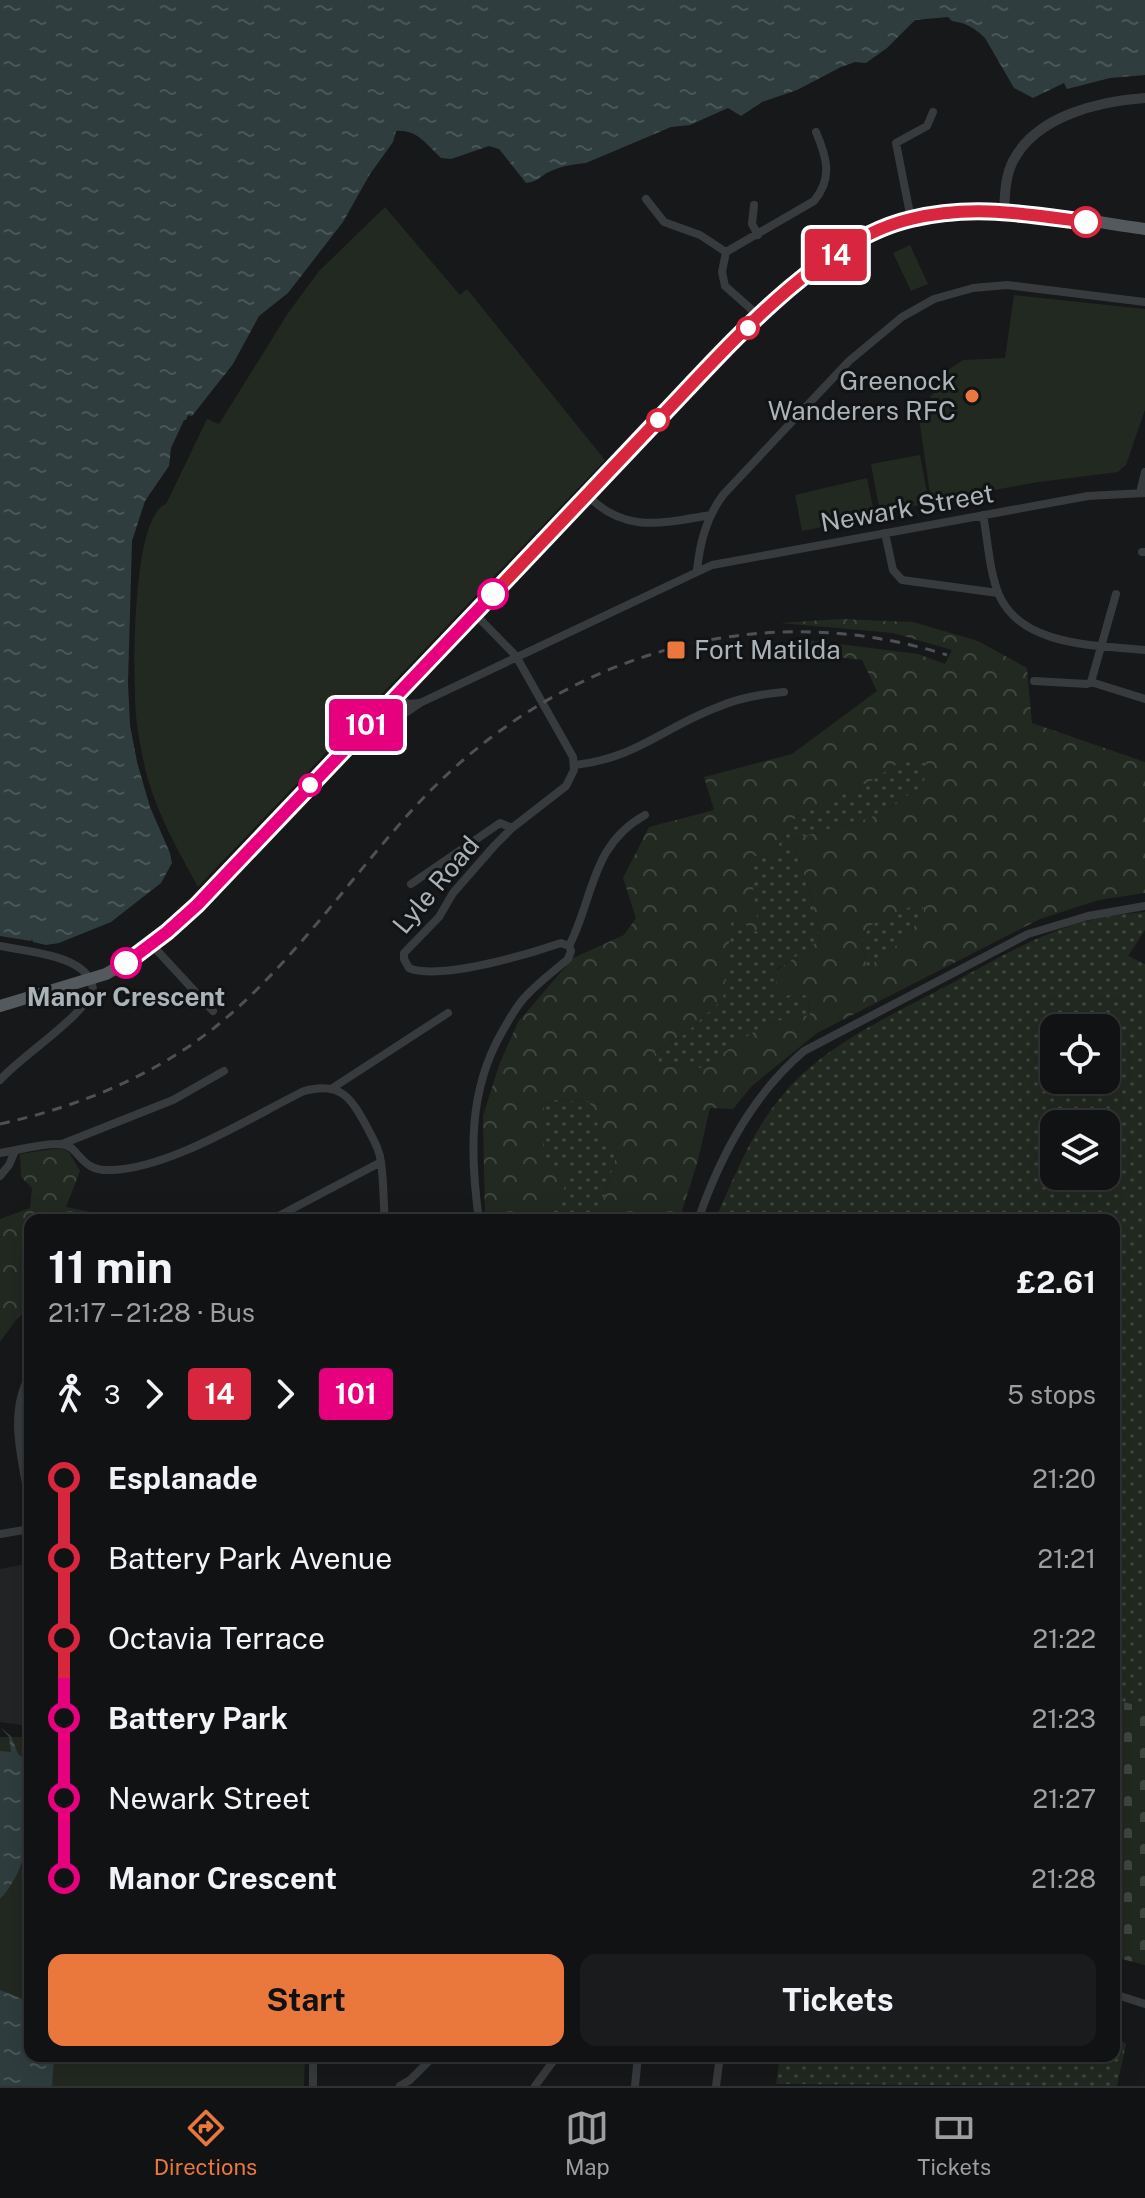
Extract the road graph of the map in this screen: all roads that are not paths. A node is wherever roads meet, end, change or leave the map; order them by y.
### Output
1 (1145, 98) edge
2 (933, 112) dead end
3 (816, 132) dead end
4 (646, 199) dead end
5 (754, 205) dead end
6 (1004, 211) junction
7 (911, 219) junction
8 (1145, 229) edge
9 (758, 235) junction
10 (726, 252) junction
11 (1145, 302) edge
12 (760, 317) junction
13 (1145, 472) edge
14 (1142, 493) edge
15 (587, 495) junction
16 (711, 515) junction
17 (983, 515) junction
18 (885, 533) junction
19 (697, 570) junction
20 (998, 593) junction
21 (1116, 594) dead end
22 (474, 613) junction
23 (1103, 646) junction
24 (1145, 650) edge
25 (516, 656) junction
26 (1034, 681) dead end
27 (1091, 682) junction
28 (784, 692) dead end
29 (395, 695) junction
30 (1145, 699) edge
31 (420, 703) junction
32 (381, 709) junction
33 (575, 765) junction
34 (645, 815) dead end
35 (512, 828) junction
36 (411, 884) dead end
37 (1145, 906) edge
38 (152, 945) junction
39 (0, 946) edge
40 (569, 946) junction
41 (92, 979) junction
42 (0, 1006) edge
43 (213, 1011) dead end
44 (448, 1013) dead end
45 (224, 1071) dead end
46 (0, 1080) edge
47 (331, 1089) junction
48 (61, 1144) junction
49 (15, 1151) junction
50 (0, 1153) edge
51 (381, 1162) junction
52 (0, 1176) edge
53 (282, 1214) edge
54 (385, 1214) edge
55 (478, 1214) edge
56 (700, 1214) edge
57 (24, 1388) edge
58 (24, 1466) edge
59 (24, 1530) edge
60 (0, 1534) edge
61 (1120, 1996) edge
62 (1145, 2004) edge
63 (313, 2062) edge
64 (428, 2062) edge
65 (553, 2062) edge
66 (637, 2062) edge
67 (719, 2062) edge
68 (313, 2086) edge
69 (400, 2086) edge
70 (535, 2086) edge
71 (635, 2086) edge
72 (716, 2086) edge

1 - 6 street
2 - 7 street
3 - 9 street
4 - 10 street
5 - 9 street
6 - 7 main road
6 - 8 main road
7 - 12 main road
9 - 10 street
10 - 12 street
11 - 16 street
12 - 15 main road
13 - 14 street
14 - 17 street, Newark Street
15 - 16 street
15 - 22 main road
16 - 19 street
17 - 18 street, Newark Street
17 - 20 street
18 - 19 street, Newark Street
18 - 20 street
19 - 25 street, Newark Street
20 - 23 street
21 - 23 street
22 - 25 street
22 - 29 main road
23 - 24 street
23 - 27 street
25 - 31 street, Newark Street
25 - 33 street
26 - 27 street
27 - 30 street
28 - 33 street
29 - 31 street
29 - 32 main road
31 - 32 street, Newark Street
32 - 38 main road
33 - 35 street, Lyle Road
34 - 40 street
35 - 36 street
35 - 40 street, Lyle Road
37 - 56 street
38 - 41 main road
38 - 43 street
39 - 41 street
40 - 55 street
41 - 42 main road
41 - 46 street
44 - 47 street
45 - 48 street
47 - 48 street
47 - 51 street
48 - 49 street
49 - 50 street
49 - 52 street
51 - 53 street
51 - 54 street
57 - 58 street
59 - 60 street
61 - 62 street
63 - 68 street
64 - 69 street
65 - 70 street
66 - 71 street
67 - 72 street

